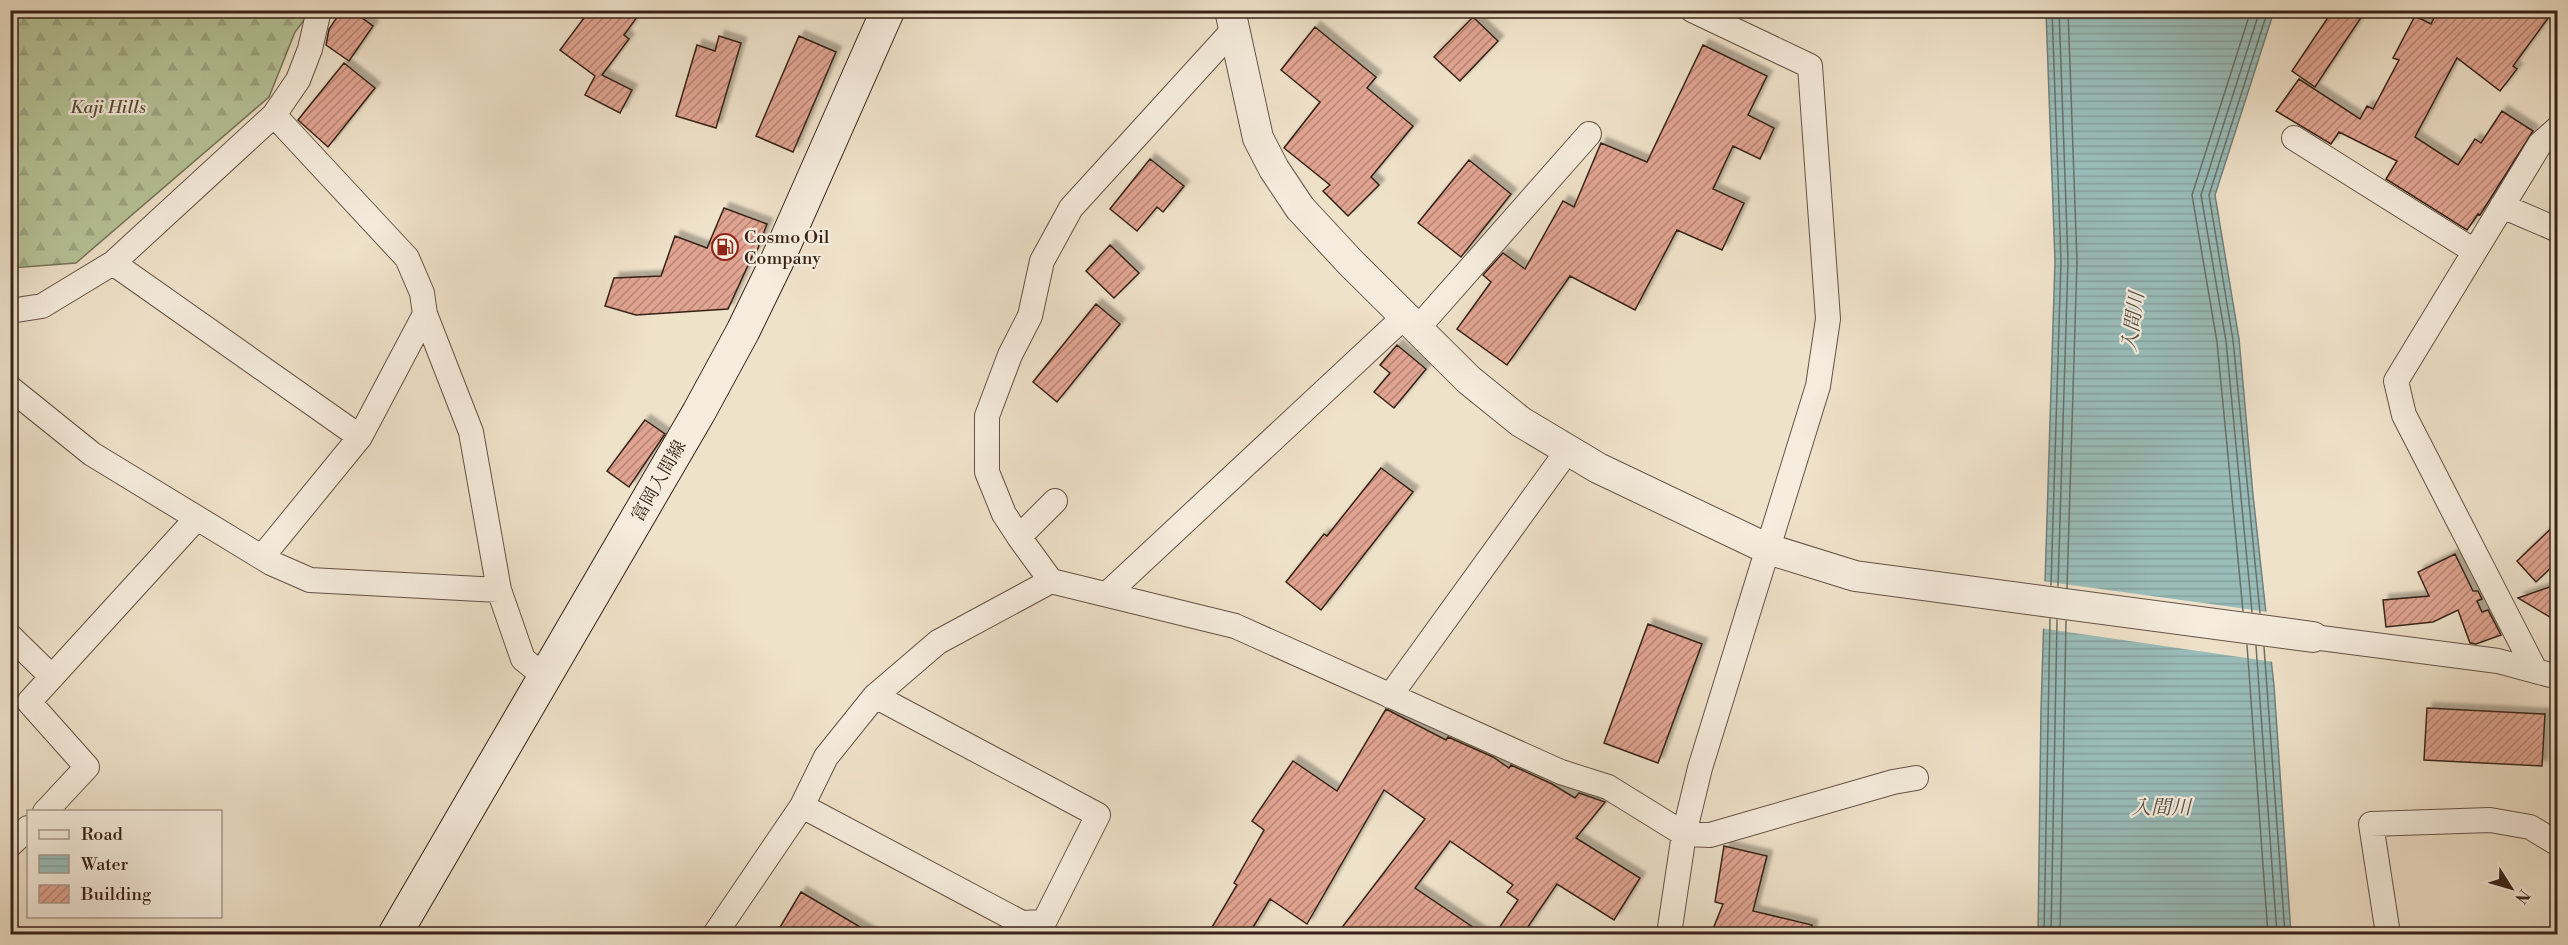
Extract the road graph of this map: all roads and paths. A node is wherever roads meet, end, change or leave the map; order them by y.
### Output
1 (319, 10) edge
2 (888, 10) edge
3 (1692, 10) edge
4 (1233, 15) edge
5 (274, 115) junction
6 (2558, 128) edge
7 (1589, 134) dead end
8 (2294, 138) dead end
9 (2502, 206) junction
10 (2558, 230) edge
11 (2474, 251) junction
12 (113, 263) junction
13 (10, 311) edge
14 (425, 314) junction
15 (1411, 323) junction
16 (10, 388) edge
17 (360, 437) junction
18 (1568, 450) junction
19 (1055, 501) dead end
20 (197, 518) junction
21 (1019, 537) junction
22 (1768, 549) junction
23 (262, 558) junction
24 (1051, 581) junction
25 (499, 590) junction
26 (1107, 594) junction
27 (10, 636) edge
28 (2313, 637) joint
29 (2546, 674) edge
30 (52, 677) junction
31 (545, 677) junction
32 (875, 696) junction
33 (1390, 696) junction
34 (1916, 778) dead end
35 (802, 806) junction
36 (47, 810) edge
37 (27, 829) edge
38 (1684, 834) junction
39 (2558, 843) edge
40 (10, 845) edge
41 (1664, 933) edge
42 (395, 934) edge
43 (715, 934) edge
44 (2388, 934) edge

1 - 5 street
2 - 31 main road, 富岡入間線
3 - 22 street
4 - 15 street
4 - 21 street
5 - 12 street
5 - 14 street
6 - 9 street
7 - 15 street
8 - 11 street
9 - 10 street
9 - 11 street
11 - 29 street
12 - 13 street
12 - 17 street
14 - 17 street
14 - 25 street
15 - 18 street
15 - 26 street
16 - 20 street
17 - 23 street
18 - 22 street
18 - 33 street
19 - 21 street
20 - 23 street
20 - 30 street
21 - 24 street
22 - 28 street
22 - 38 street
23 - 25 street
24 - 26 street
24 - 32 street
25 - 31 street
26 - 33 street
27 - 30 street
28 - 29 street
30 - 36 street
31 - 42 main road, 富岡入間線
32 - 35 street
32 - 35 street
33 - 38 street
34 - 38 street
35 - 43 street
37 - 40 street
38 - 41 street
39 - 44 street

